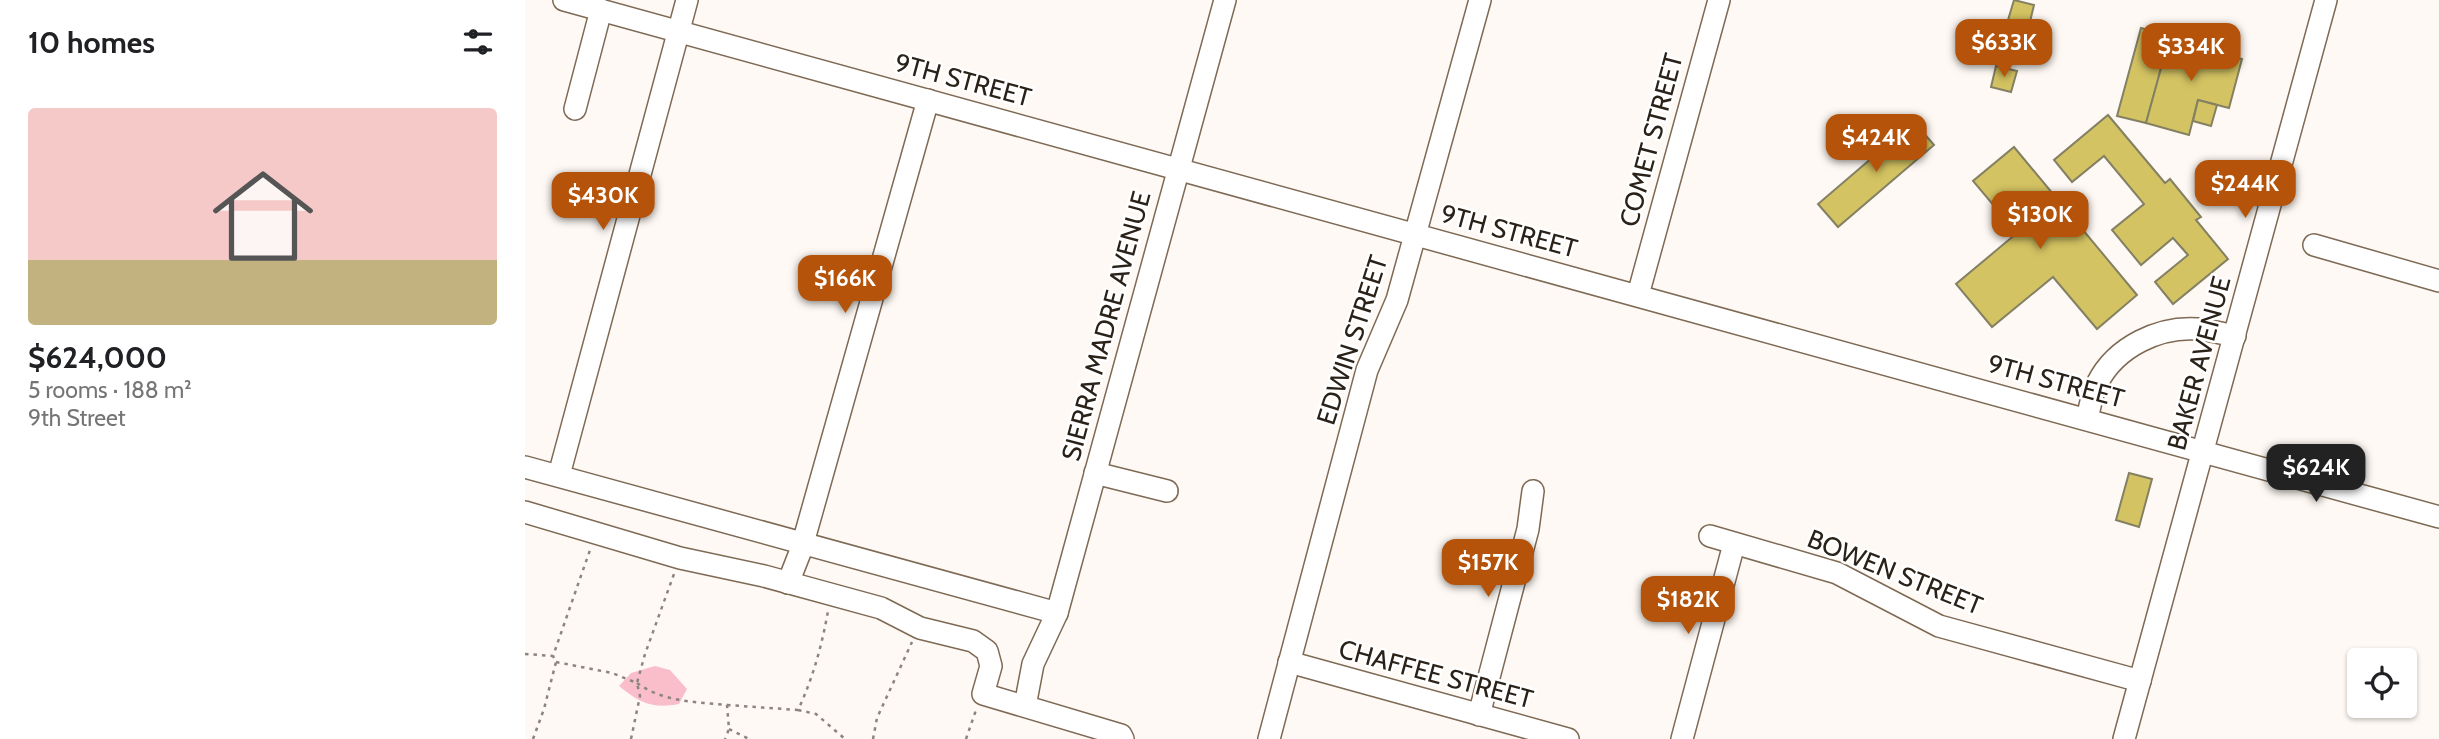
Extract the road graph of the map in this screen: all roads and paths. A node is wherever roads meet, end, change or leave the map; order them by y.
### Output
1 (564, 0) edge
2 (687, 0) edge
3 (1224, 0) edge
4 (1479, 0) edge
5 (1719, 0) edge
6 (2326, 0) edge
7 (601, 10) junction
8 (678, 31) junction
9 (928, 100) junction
10 (575, 109) dead end
11 (1178, 169) junction
12 (1416, 234) junction
13 (2314, 245) dead end
14 (2439, 281) edge
15 (1638, 295) junction
16 (2235, 336) junction
17 (2087, 419) junction
18 (2204, 450) junction
19 (525, 467) edge
20 (1095, 473) junction
21 (559, 475) junction
22 (1167, 491) dead end
23 (1533, 491) dead end
24 (525, 512) edge
25 (2439, 517) edge
26 (596, 531) junction
27 (1710, 536) dead end
28 (803, 542) junction
29 (1734, 544) junction
30 (680, 558) junction
31 (788, 583) junction
32 (831, 596) junction
33 (1057, 612) junction
34 (920, 628) junction
35 (525, 654) edge
36 (553, 656) junction
37 (556, 662) junction
38 (1289, 663) junction
39 (2140, 681) junction
40 (638, 683) junction
41 (983, 694) junction
42 (727, 705) junction
43 (1025, 706) junction
44 (798, 710) junction
45 (1479, 715) junction
46 (729, 729) junction
47 (533, 739) edge
48 (631, 739) edge
49 (725, 739) edge
50 (749, 739) edge
51 (845, 739) edge
52 (873, 739) edge
53 (966, 739) edge
54 (1123, 739) edge
55 (1269, 739) edge
56 (1568, 739) edge
57 (1682, 739) edge
58 (2124, 739) edge

1 - 7 street, 9TH STREET
2 - 8 street
3 - 11 street, SIERRA MADRE AVENUE
4 - 12 street, EDWIN STREET
5 - 15 street, COMET STREET
6 - 16 street, BAKER AVENUE
7 - 8 street, 9TH STREET
7 - 10 street
8 - 9 street, 9TH STREET
8 - 21 street
9 - 11 street, 9TH STREET
9 - 28 street
11 - 12 street, 9TH STREET
11 - 20 street, SIERRA MADRE AVENUE
12 - 15 street, 9TH STREET
12 - 38 street, EDWIN STREET
13 - 14 street
15 - 17 street, 9TH STREET
16 - 17 street
16 - 18 street, BAKER AVENUE
17 - 18 street, 9TH STREET
18 - 25 street, 9TH STREET
18 - 39 street, BAKER AVENUE
19 - 21 street
20 - 22 street
20 - 33 street, SIERRA MADRE AVENUE
21 - 28 street
23 - 45 street
24 - 26 street
26 - 30 street
26 - 36 path
27 - 29 street, BOWEN STREET
28 - 31 street
28 - 33 street
29 - 39 street, BOWEN STREET
29 - 57 street
30 - 31 street
30 - 40 path
31 - 32 street
32 - 34 street
32 - 44 path
33 - 43 street, SIERRA MADRE AVENUE
34 - 41 street
34 - 52 path
35 - 36 path
36 - 37 path
37 - 40 path
37 - 47 path
38 - 45 street, CHAFFEE STREET
38 - 55 street, EDWIN STREET
39 - 58 street, BAKER AVENUE
40 - 42 path
40 - 48 path
41 - 43 street
41 - 53 path
42 - 44 path
42 - 46 path
43 - 54 street
44 - 51 path
45 - 56 street, CHAFFEE STREET
46 - 49 path
46 - 50 path

